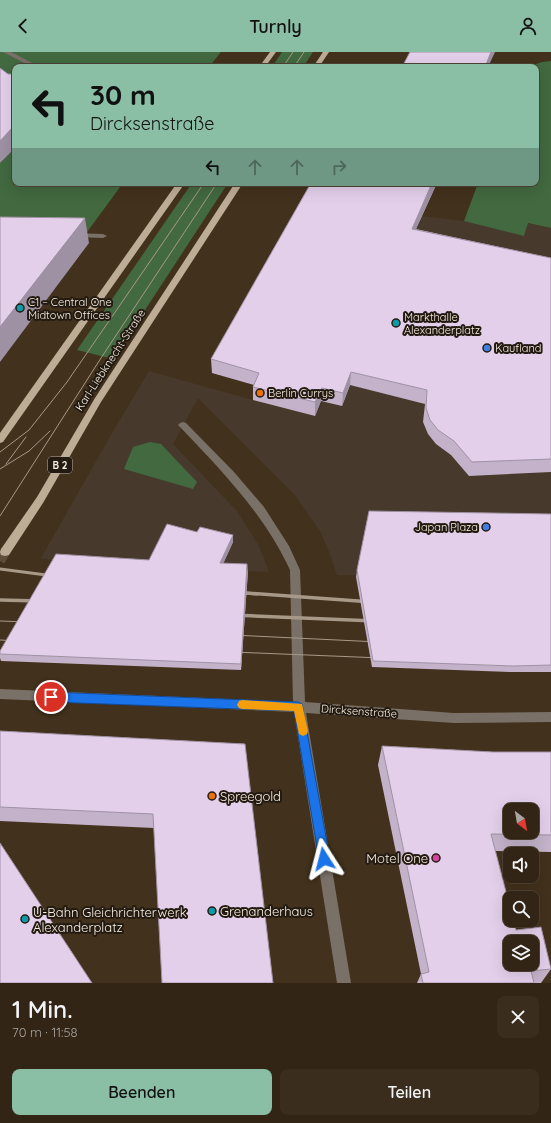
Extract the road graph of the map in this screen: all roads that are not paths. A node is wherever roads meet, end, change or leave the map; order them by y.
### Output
1 (6, 52) edge
2 (273, 52) edge
3 (326, 52) edge
4 (31, 64) edge
5 (264, 64) edge
6 (318, 64) edge
7 (179, 186) edge
8 (237, 186) edge
9 (69, 235) edge
10 (103, 236) dead end
11 (183, 425) dead end
12 (0, 440) edge
13 (5, 552) tunnel mouth
14 (0, 694) edge
15 (298, 707) junction
16 (551, 718) edge
17 (344, 983) edge

1 - 4 street
2 - 5 main road
3 - 6 main road
7 - 12 main road
8 - 13 main road, Karl-Liebknecht-Straße / B 2
9 - 10 street
11 - 15 street
14 - 15 street, Dircksenstraße
15 - 16 street, Dircksenstraße
15 - 17 street

